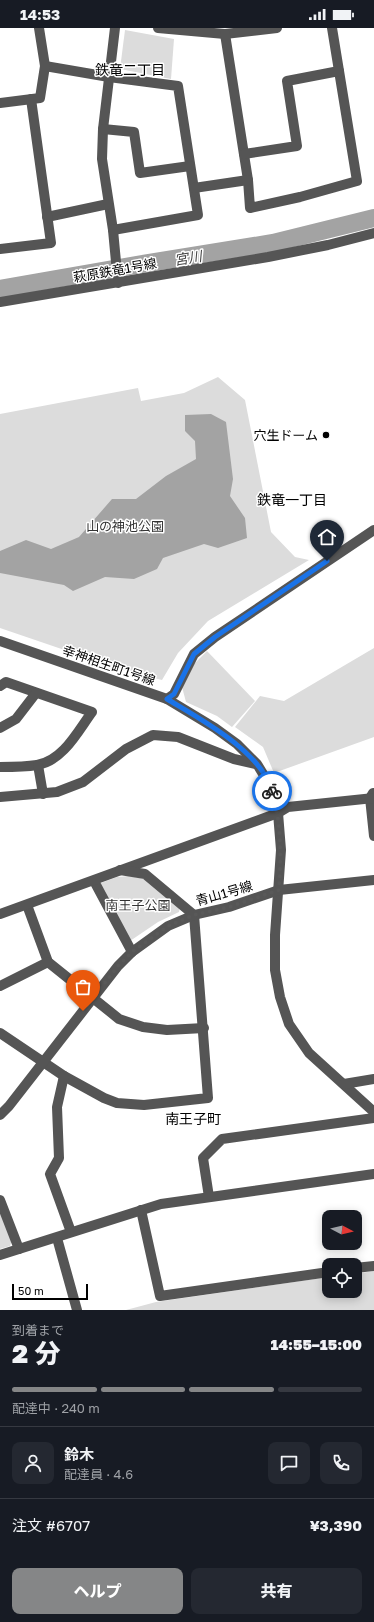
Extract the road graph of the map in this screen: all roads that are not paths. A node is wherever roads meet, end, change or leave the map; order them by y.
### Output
1 (39, 28) edge
2 (114, 28) edge
3 (158, 28) edge
4 (277, 28) edge
5 (332, 28) edge
6 (179, 29) edge
7 (248, 30) edge
8 (225, 34) junction
9 (45, 66) junction
10 (339, 71) junction
11 (109, 77) junction
12 (31, 99) junction
13 (0, 103) edge
14 (103, 129) junction
15 (244, 154) junction
16 (190, 166) junction
17 (248, 180) junction
18 (194, 188) junction
19 (108, 204) junction
20 (47, 217) junction
21 (113, 230) junction
22 (374, 233) edge
23 (0, 249) edge
24 (118, 280) junction
25 (0, 302) edge
26 (374, 530) edge
27 (3, 645) edge
28 (0, 686) edge
29 (36, 693) junction
30 (167, 699) junction
31 (0, 728) edge
32 (257, 764) junction
33 (38, 765) junction
34 (0, 768) edge
35 (43, 794) junction
36 (373, 796) edge
37 (0, 797) edge
38 (278, 813) junction
39 (374, 836) edge
40 (120, 870) junction
41 (94, 880) junction
42 (374, 880) edge
43 (279, 890) junction
44 (27, 905) junction
45 (0, 914) edge
46 (194, 915) junction
47 (132, 952) junction
48 (48, 962) junction
49 (0, 986) edge
50 (93, 999) junction
51 (204, 1028) junction
52 (0, 1033) edge
53 (44, 1061) junction
54 (64, 1076) junction
55 (374, 1079) edge
56 (344, 1084) junction
57 (374, 1112) edge
58 (0, 1115) edge
59 (374, 1118) edge
60 (374, 1174) edge
61 (209, 1197) junction
62 (0, 1200) edge
63 (141, 1210) junction
64 (71, 1232) junction
65 (57, 1238) junction
66 (19, 1250) junction
67 (0, 1255) edge
68 (374, 1266) edge
69 (362, 1267) edge
70 (322, 1273) edge
71 (77, 1310) edge

1 - 9 street
2 - 11 street
3 - 6 street
4 - 7 street
5 - 10 street
6 - 8 street
7 - 8 street
8 - 15 street
9 - 11 street
9 - 12 street
10 - 15 street
10 - 17 street
11 - 14 street
11 - 16 street
12 - 13 street
12 - 20 street
14 - 16 street
14 - 19 street
15 - 17 street
16 - 18 street
17 - 18 street
18 - 21 street
19 - 20 street
19 - 21 street
20 - 23 street
21 - 24 street
22 - 24 street, 萩原鉄竜1号線
24 - 25 street, 萩原鉄竜1号線
26 - 30 street
27 - 30 street, 幸神相生町1号線
28 - 29 street
29 - 31 street
29 - 33 street
30 - 32 street, 幸神相生町1号線
32 - 35 street
32 - 38 street, 幸神相生町1号線
33 - 34 street
33 - 35 street
35 - 37 street
36 - 38 street
36 - 39 street
38 - 40 street
38 - 43 street, 幸神相生町1号線
40 - 41 street
40 - 46 street
41 - 44 street
41 - 47 street
42 - 43 street, 青山1号線
43 - 46 street, 青山1号線
43 - 56 street, 幸神相生町1号線
44 - 45 street
44 - 48 street
46 - 47 street, 青山1号線
46 - 51 street
47 - 50 street, 青山1号線
48 - 49 street
48 - 50 street
50 - 51 street
50 - 53 street, 青山1号線
51 - 54 street
52 - 53 street
53 - 54 street
53 - 58 street, 青山1号線
54 - 64 street
55 - 56 street
56 - 57 street, 幸神相生町1号線
59 - 61 street
60 - 61 street
61 - 63 street
62 - 66 street
63 - 64 street
63 - 70 street
64 - 65 street
65 - 66 street
65 - 71 street
66 - 67 street
68 - 69 street

